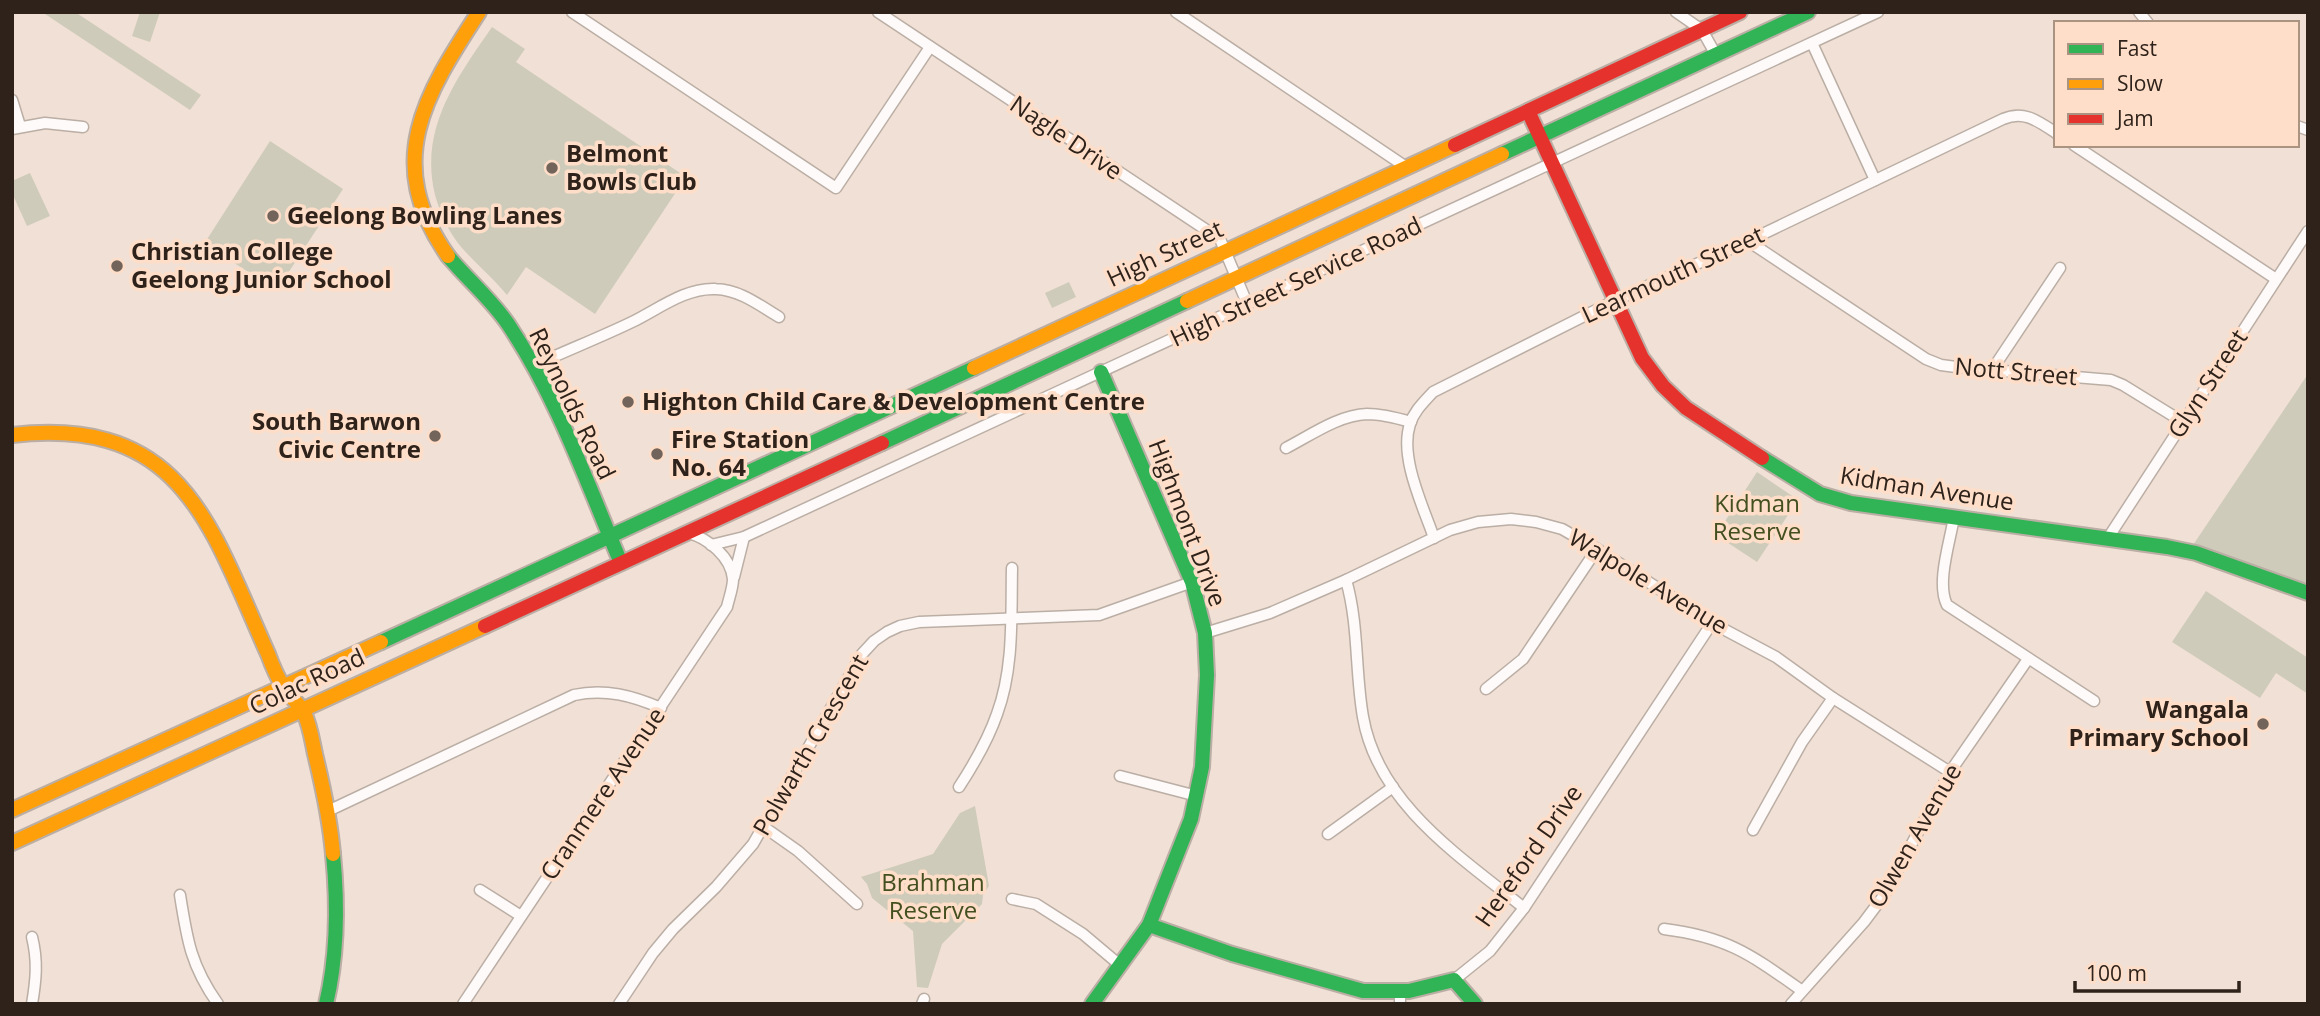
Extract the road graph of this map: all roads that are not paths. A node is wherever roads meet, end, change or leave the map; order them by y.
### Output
1 (479, 12) edge
2 (572, 12) edge
3 (878, 12) edge
4 (1176, 12) edge
5 (1676, 12) edge
6 (1740, 12) edge
7 (1808, 12) edge
8 (1878, 12) edge
9 (1702, 30) junction
10 (1812, 43) junction
11 (930, 47) junction
12 (1716, 55) junction
13 (12, 100) edge
14 (1528, 111) junction
15 (83, 127) dead end
16 (16, 128) edge
17 (2054, 132) edge
18 (1540, 137) junction
19 (2077, 147) edge
20 (1552, 165) junction
21 (1406, 167) junction
22 (1875, 180) junction
23 (2308, 231) edge
24 (1748, 241) junction
25 (1226, 250) junction
26 (2060, 268) dead end
27 (1237, 278) junction
28 (2276, 279) junction
29 (1614, 301) junction
30 (1247, 303) junction
31 (779, 317) dead end
32 (533, 366) junction
33 (1992, 370) junction
34 (1101, 372) junction
35 (1411, 422) junction
36 (2183, 422) junction
37 (12, 435) edge
38 (1286, 448) dead end
39 (1954, 517) junction
40 (688, 533) junction
41 (610, 537) junction
42 (744, 537) junction
43 (1434, 538) junction
44 (2108, 538) junction
45 (711, 545) junction
46 (1597, 549) junction
47 (621, 564) junction
48 (1012, 568) dead end
49 (733, 580) junction
50 (1346, 580) junction
51 (1192, 582) junction
52 (2308, 593) edge
53 (1011, 619) junction
54 (1712, 623) junction
55 (1205, 633) junction
56 (2028, 659) junction
57 (284, 687) junction
58 (1486, 689) dead end
59 (1833, 698) junction
60 (2094, 701) dead end
61 (298, 705) junction
62 (661, 708) junction
63 (1950, 772) junction
64 (1120, 776) dead end
65 (959, 787) dead end
66 (1392, 787) junction
67 (1197, 796) junction
68 (12, 810) edge
69 (328, 811) junction
70 (764, 827) junction
71 (1753, 830) dead end
72 (1328, 834) dead end
73 (12, 843) edge
74 (480, 890) dead end
75 (180, 895) dead end
76 (1012, 899) dead end
77 (857, 904) dead end
78 (1524, 908) junction
79 (521, 916) junction
80 (1149, 925) junction
81 (1664, 929) dead end
82 (32, 937) dead end
83 (1121, 966) junction
84 (1454, 980) junction
85 (1801, 990) junction
86 (1400, 998) edge
87 (32, 1004) edge
88 (218, 1004) edge
89 (326, 1004) edge
90 (463, 1004) edge
91 (619, 1004) edge
92 (1092, 1004) edge
93 (1475, 1004) edge
94 (1791, 1004) edge

1 - 32 main road, Reynolds Road
2 - 11 street
3 - 11 street, Nagle Drive
4 - 21 street
5 - 9 street
6 - 9 main road, High Street
7 - 12 main road
8 - 10 street, High Street Service Road
9 - 12 street
9 - 14 main road, High Street
10 - 20 street, High Street Service Road
10 - 22 street
11 - 25 street, Nagle Drive
12 - 18 main road
13 - 16 street
14 - 18 main road, Kidman Avenue
14 - 21 main road, High Street
15 - 16 street
17 - 22 street, Learmouth Street
18 - 20 main road, Kidman Avenue
18 - 27 main road
19 - 28 street
20 - 29 main road, Kidman Avenue
20 - 30 street, High Street Service Road
21 - 25 main road, High Street
22 - 24 street, Learmouth Street
23 - 28 street, Glyn Street
24 - 29 street, Learmouth Street
24 - 33 street, Nott Street
25 - 27 street, Nagle Drive
25 - 41 main road, High Street
26 - 33 street
27 - 30 street
27 - 40 main road
28 - 36 street, Glyn Street
29 - 35 street, Learmouth Street
29 - 39 main road, Kidman Avenue
30 - 34 street, High Street Service Road
31 - 32 street
32 - 41 main road, Reynolds Road
33 - 36 street, Nott Street
34 - 42 street, High Street Service Road
34 - 51 main road, Highmont Drive
35 - 38 street
35 - 43 street
36 - 44 street, Glyn Street
37 - 57 main road
39 - 44 main road, Kidman Avenue
39 - 56 street
40 - 45 street
40 - 47 main road
41 - 47 main road, Reynolds Road
41 - 57 main road, Colac Road
42 - 45 street, High Street Service Road
42 - 49 street, Cranmere Avenue
43 - 46 street, Walpole Avenue
43 - 50 street, Walpole Avenue
44 - 52 main road, Kidman Avenue
45 - 49 street
46 - 54 street, Walpole Avenue
46 - 58 street
47 - 61 main road, Colac Road
48 - 53 street
49 - 62 street, Cranmere Avenue
50 - 55 street, Walpole Avenue
50 - 66 street
51 - 53 street, Polwarth Crescent
51 - 55 main road, Highmont Drive
53 - 65 street
53 - 70 street, Polwarth Crescent
54 - 59 street, Walpole Avenue
54 - 78 street, Hereford Drive
55 - 67 main road, Highmont Drive
56 - 60 street
56 - 63 street, Olwen Avenue
57 - 61 main road
57 - 68 main road, Colac Road
59 - 63 street, Walpole Avenue
59 - 71 street
61 - 69 main road
61 - 73 main road, Colac Road
62 - 69 street
62 - 79 street, Cranmere Avenue
63 - 85 street, Olwen Avenue
64 - 67 street
66 - 72 street
66 - 78 street
67 - 80 main road, Highmont Drive
69 - 89 main road
70 - 77 street
70 - 91 street, Polwarth Crescent
74 - 79 street
75 - 88 street
76 - 83 street
78 - 84 street, Hereford Drive
79 - 90 street, Cranmere Avenue
80 - 83 main road, Highmont Drive
80 - 86 main road, Hereford Drive
81 - 85 street
82 - 87 street
83 - 92 main road, Highmont Drive
84 - 86 main road, Hereford Drive
84 - 93 main road
85 - 94 street, Olwen Avenue

